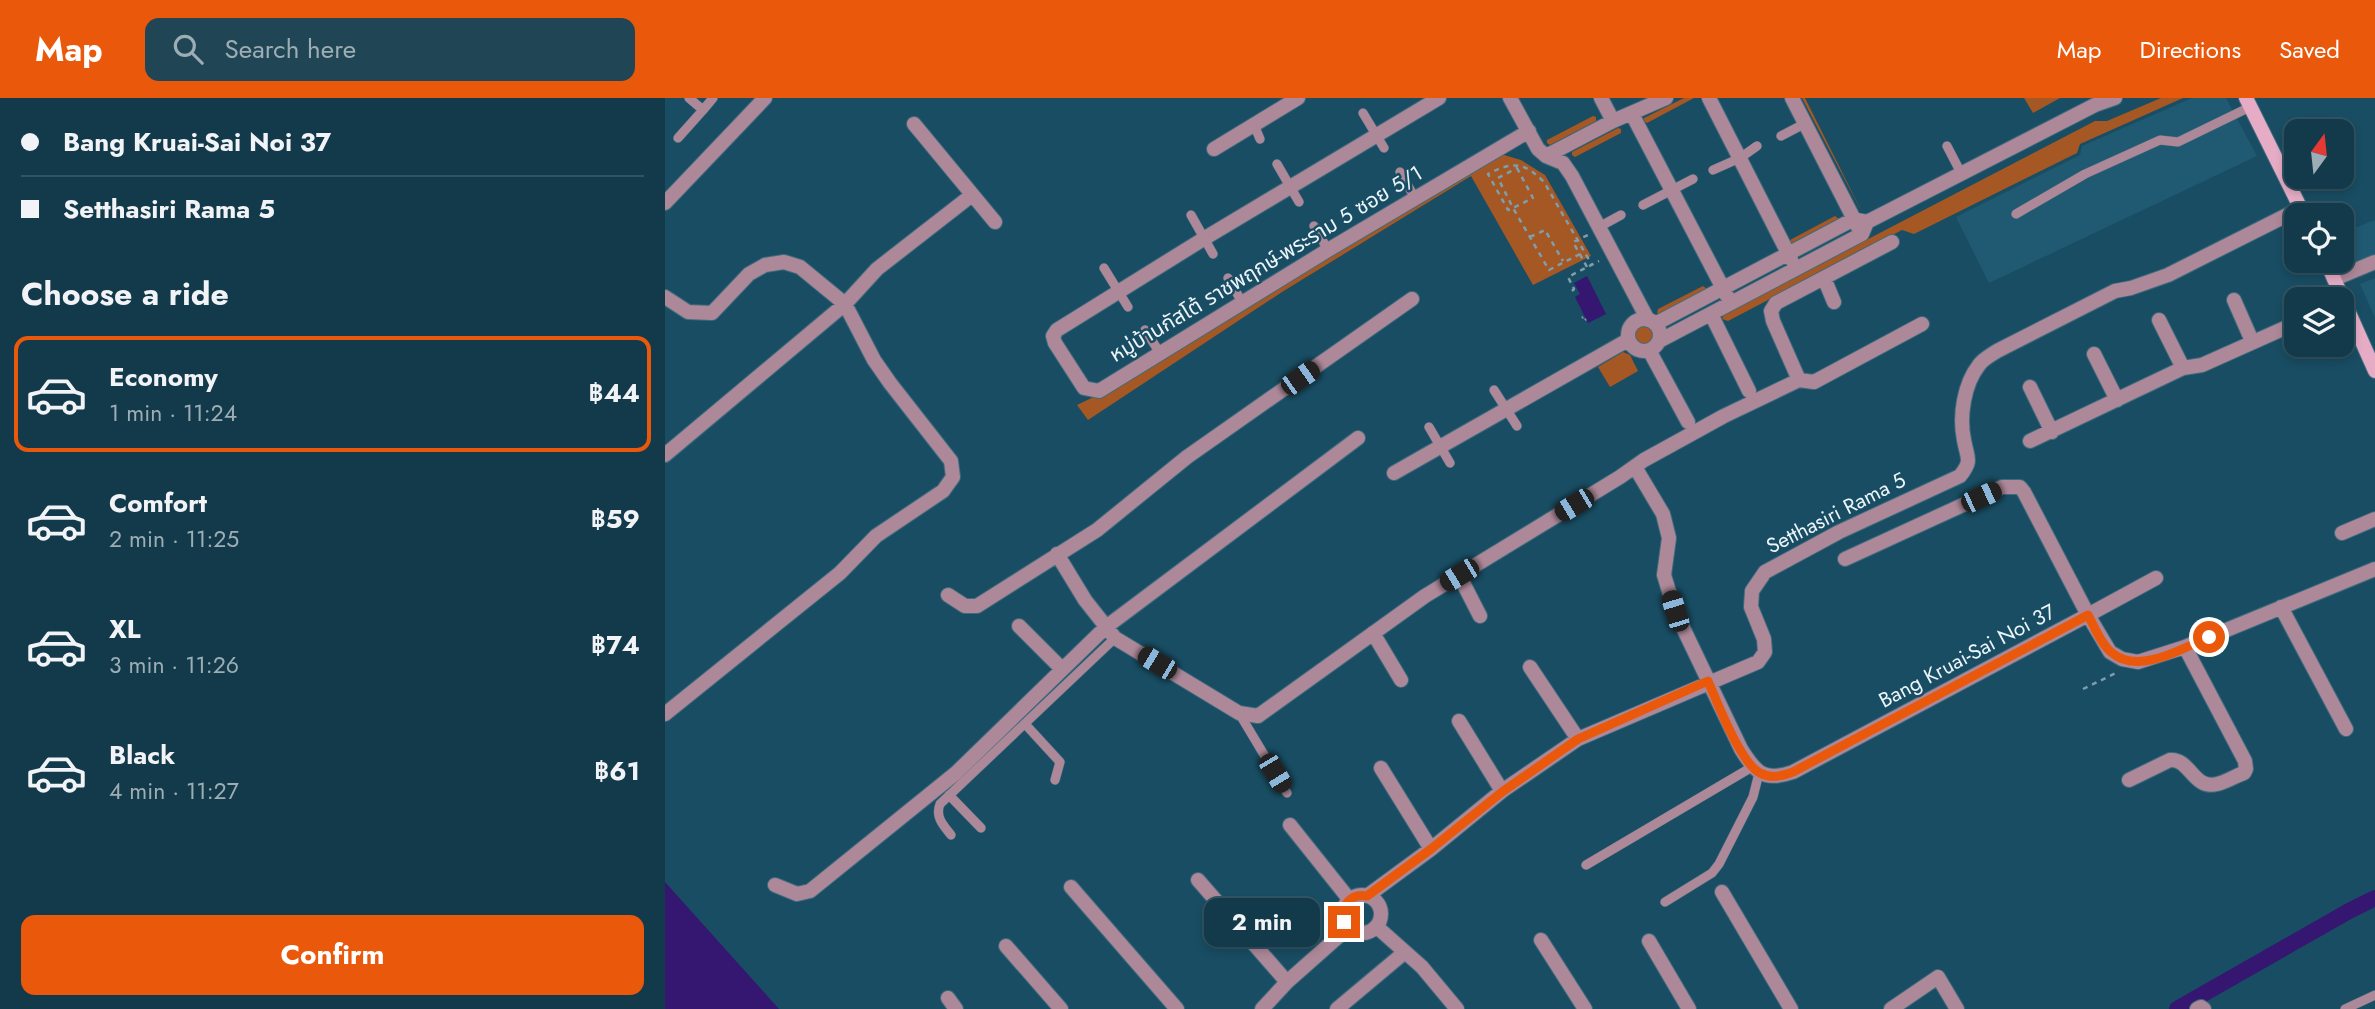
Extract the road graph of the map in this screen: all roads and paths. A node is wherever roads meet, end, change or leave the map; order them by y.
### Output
1 (689, 98) edge
2 (713, 98) edge
3 (765, 98) edge
4 (1298, 98) edge
5 (1439, 98) edge
6 (1510, 98) edge
7 (1601, 98) edge
8 (1666, 98) edge
9 (1709, 98) edge
10 (1792, 98) edge
11 (2115, 98) edge
12 (2248, 103) edge
13 (703, 110) junction
14 (1363, 113) dead end
15 (1632, 114) junction
16 (1613, 121) junction
17 (914, 124) dead end
18 (1804, 124) junction
19 (1254, 125) junction
20 (1529, 131) junction
21 (1781, 136) dead end
22 (678, 138) dead end
23 (1260, 139) dead end
24 (1381, 142) junction
25 (1758, 146) dead end
26 (1947, 146) dead end
27 (1214, 149) dead end
28 (1546, 156) junction
29 (1740, 159) junction
30 (1277, 164) dead end
31 (1713, 170) dead end
32 (1400, 172) dead end
33 (1961, 173) junction
34 (1693, 179) dead end
35 (1290, 187) junction
36 (1673, 190) junction
37 (972, 195) junction
38 (1415, 198) junction
39 (1299, 202) dead end
40 (665, 203) edge
41 (2298, 203) edge
42 (1643, 205) dead end
43 (1513, 208) junction
44 (2016, 214) dead end
45 (1191, 215) dead end
46 (1621, 215) dead end
47 (2284, 221) edge
48 (995, 222) dead end
49 (1861, 225) junction
50 (1314, 226) dead end
51 (1599, 226) junction
52 (1530, 237) junction
53 (1205, 238) junction
54 (1578, 239) junction
55 (1892, 242) dead end
56 (1328, 250) junction
57 (1788, 252) junction
58 (1213, 254) dead end
59 (1580, 254) junction
60 (1564, 262) junction
61 (2375, 262) edge
62 (1587, 267) junction
63 (1104, 268) dead end
64 (1796, 269) junction
65 (2331, 273) edge
66 (1228, 278) dead end
67 (1824, 278) junction
68 (2334, 279) junction
69 (2337, 287) edge
70 (1723, 288) junction
71 (1119, 291) junction
72 (1571, 291) dead end
73 (665, 297) edge
74 (1412, 299) dead end
75 (2234, 299) dead end
76 (1242, 302) junction
77 (1834, 302) dead end
78 (845, 304) junction
79 (1731, 304) junction
80 (1128, 307) dead end
81 (1711, 314) junction
82 (2159, 320) dead end
83 (1652, 322) junction
84 (1922, 324) dead end
85 (2354, 327) edge
86 (2284, 328) edge
87 (1145, 330) dead end
88 (1628, 340) junction
89 (2252, 341) junction
90 (1654, 346) junction
91 (1160, 353) junction
92 (2094, 354) dead end
93 (2183, 369) junction
94 (2375, 371) edge
95 (1799, 380) junction
96 (2030, 387) dead end
97 (1494, 390) dead end
98 (1749, 391) dead end
99 (2117, 400) junction
100 (1506, 409) junction
101 (1688, 422) dead end
102 (1517, 426) dead end
103 (1429, 427) dead end
104 (2052, 432) junction
105 (1358, 438) dead end
106 (2030, 441) dead end
107 (1441, 446) junction
108 (665, 455) edge
109 (1450, 463) dead end
110 (1635, 467) junction
111 (1394, 473) dead end
112 (2375, 519) edge
113 (2342, 533) dead end
114 (1057, 554) junction
115 (1845, 559) dead end
116 (2375, 569) edge
117 (1459, 575) junction
118 (2156, 578) dead end
119 (948, 595) dead end
120 (2281, 607) junction
121 (2088, 615) junction
122 (1480, 617) dead end
123 (1019, 626) dead end
124 (1111, 632) junction
125 (1373, 632) junction
126 (2185, 647) junction
127 (1530, 667) dead end
128 (1062, 669) junction
129 (2116, 673) dead end
130 (1401, 680) dead end
131 (1708, 681) junction
132 (2083, 689) dead end
133 (1239, 713) junction
134 (665, 714) edge
135 (1459, 721) dead end
136 (1026, 725) junction
137 (2346, 729) dead end
138 (1578, 739) junction
139 (1381, 768) dead end
140 (1755, 770) junction
141 (1055, 780) dead end
142 (2129, 780) dead end
143 (1502, 792) junction
144 (1287, 793) dead end
145 (949, 795) junction
146 (1290, 825) dead end
147 (981, 828) dead end
148 (950, 835) dead end
149 (1431, 849) junction
150 (1586, 865) dead end
151 (1198, 880) dead end
152 (775, 885) dead end
153 (1071, 887) dead end
154 (1722, 892) dead end
155 (1367, 896) junction
156 (1349, 899) junction
157 (1665, 902) dead end
158 (1377, 927) junction
159 (1348, 928) junction
160 (1541, 940) dead end
161 (1649, 941) dead end
162 (1006, 946) dead end
163 (1405, 952) junction
164 (1287, 982) junction
165 (2375, 995) edge
166 (1061, 1009) edge
167 (1177, 1009) edge
168 (1262, 1009) edge
169 (1337, 1009) edge
170 (1457, 1009) edge
171 (1585, 1009) edge
172 (1689, 1009) edge
173 (1791, 1009) edge
174 (1891, 1009) edge
175 (1957, 1009) edge
176 (2197, 1009) edge
177 (2204, 1009) edge
178 (2345, 1009) edge

1 - 13 lane
2 - 13 lane
3 - 40 street
4 - 19 street
5 - 24 street
6 - 20 street
7 - 16 street
8 - 15 street
9 - 29 street
10 - 18 street
11 - 33 street
12 - 41 main road
12 - 44 lane
13 - 22 lane
14 - 24 lane
15 - 16 street
15 - 36 street
16 - 28 street
17 - 37 street
18 - 21 lane
18 - 49 street
19 - 23 lane
19 - 27 street
20 - 28 street
20 - 38 street, หมู่บ้านกัสโต้ ราชพฤกษ์-พระราม 5 ซอย 5/1
24 - 35 street
25 - 29 lane
26 - 33 lane
28 - 51 street
29 - 31 lane
29 - 57 street
30 - 35 lane
32 - 38 lane
33 - 49 street
34 - 36 lane
35 - 39 lane
35 - 53 street
36 - 42 lane
36 - 70 street
37 - 48 street
37 - 78 street
38 - 56 street, หมู่บ้านกัสโต้ ราชพฤกษ์-พระราม 5 ซอย 5/1
43 - 43 path
43 - 52 path
43 - 54 path
45 - 53 lane
46 - 51 lane
47 - 131 street, Setthasiri Rama 5
49 - 57 street
49 - 64 street
50 - 56 lane
51 - 83 street
52 - 60 path
52 - 60 path
53 - 58 lane
53 - 71 street
54 - 59 path
54 - 62 path
55 - 67 street
56 - 76 street, หมู่บ้านกัสโต้ ราชพฤกษ์-พระราม 5 ซอย 5/1
57 - 64 street
57 - 70 street
59 - 60 path
59 - 62 path
61 - 68 street
62 - 72 path
63 - 71 lane
64 - 79 street
65 - 68 main road
66 - 76 lane
67 - 77 street
67 - 95 street
68 - 69 main road
70 - 79 street
70 - 83 street
71 - 80 lane
71 - 91 street, หมู่บ้านกัสโต้ ราชพฤกษ์-พระราม 5 ซอย 5/1
73 - 78 street
74 - 114 street
75 - 89 street
76 - 91 street, หมู่บ้านกัสโต้ ราชพฤกษ์-พระราม 5 ซอย 5/1
78 - 108 street
78 - 134 street
79 - 81 street
81 - 90 street
81 - 98 street
82 - 93 street
83 - 88 street
83 - 90 street
84 - 95 street
85 - 94 main road
86 - 89 street
87 - 91 lane
88 - 90 street
88 - 100 street
89 - 93 street
90 - 101 street
92 - 99 street
93 - 99 street
95 - 110 street
96 - 104 street
97 - 100 lane
99 - 104 street
100 - 102 lane
100 - 107 street
103 - 107 lane
104 - 106 street
105 - 124 street
107 - 109 lane
107 - 111 street
110 - 117 street
110 - 131 street
112 - 113 street
114 - 119 street
114 - 124 street
115 - 121 street
116 - 120 street, Bang Kruai-Sai Noi 37
117 - 122 street
117 - 125 street
118 - 121 street
120 - 126 street, Bang Kruai-Sai Noi 37
120 - 137 street
121 - 126 street, Bang Kruai-Sai Noi 37
121 - 140 street, Bang Kruai-Sai Noi 37
123 - 128 street
124 - 128 street
124 - 133 street
124 - 136 lane
125 - 130 street
125 - 133 street
126 - 142 street
127 - 138 street
128 - 152 street
129 - 132 path
131 - 138 street, Setthasiri Rama 5
131 - 140 street
133 - 144 lane
135 - 143 street
136 - 141 lane
136 - 145 lane
138 - 143 street, Setthasiri Rama 5
139 - 149 street
140 - 150 lane
140 - 157 lane
143 - 149 street, Setthasiri Rama 5
145 - 147 lane
145 - 148 lane
146 - 156 street
149 - 155 street, Setthasiri Rama 5
151 - 164 street
153 - 167 street
154 - 173 street
155 - 156 street, Setthasiri Rama 5
155 - 158 street
156 - 159 street
158 - 159 street
158 - 163 street
159 - 164 street
160 - 171 street
161 - 172 street
162 - 166 street
163 - 169 street
163 - 170 street
164 - 168 street
165 - 178 lane
174 - 175 street
176 - 177 street

